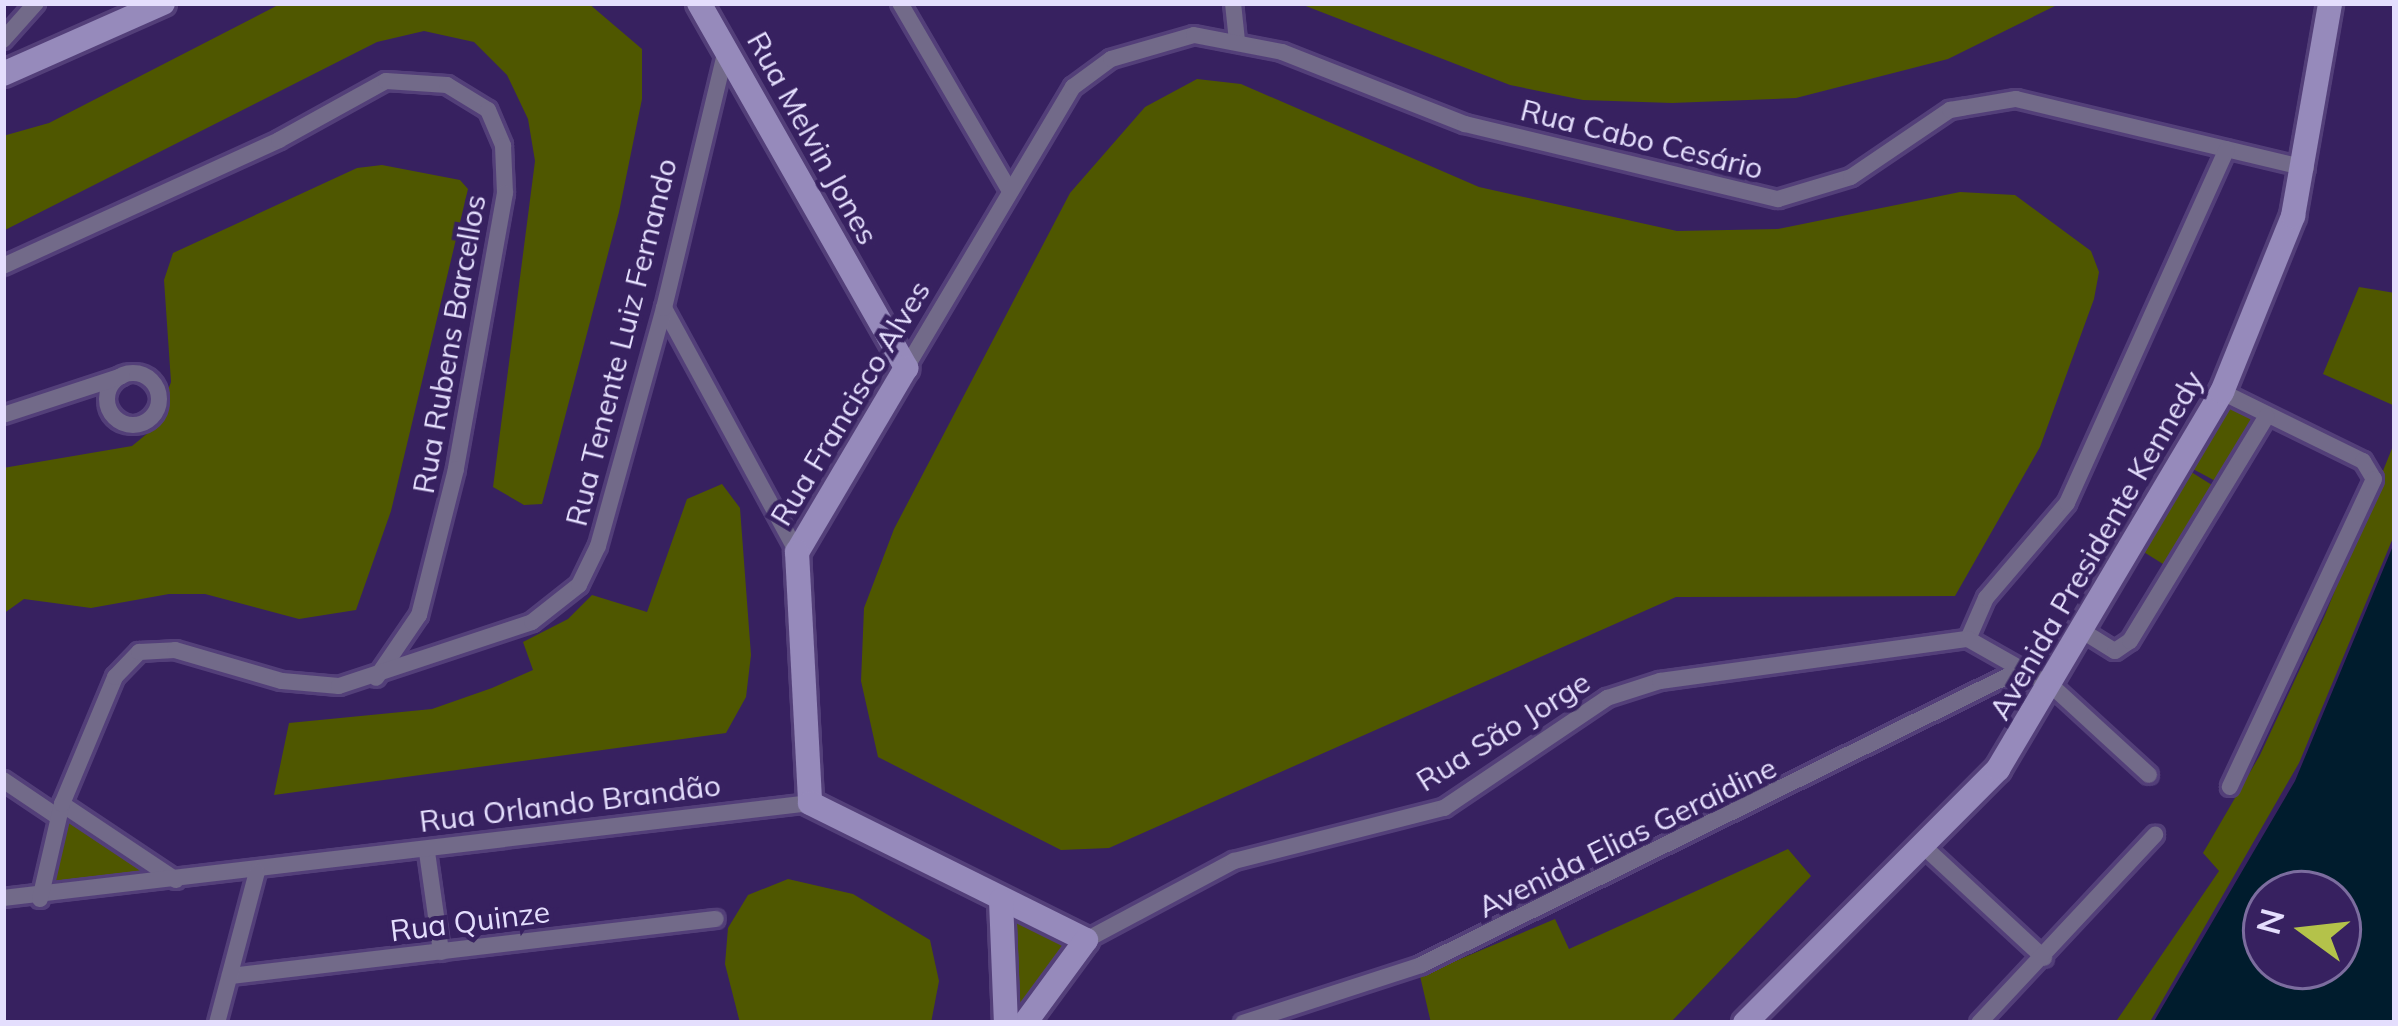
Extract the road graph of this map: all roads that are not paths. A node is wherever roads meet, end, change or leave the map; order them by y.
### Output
1 (36, 3) edge
2 (164, 3) edge
3 (699, 3) edge
4 (900, 3) edge
5 (1233, 3) edge
6 (2330, 3) edge
7 (1237, 39) junction
8 (3, 40) edge
9 (727, 45) junction
10 (3, 74) edge
11 (2228, 149) junction
12 (2306, 168) junction
13 (1010, 191) junction
14 (3, 266) edge
15 (664, 308) junction
16 (906, 368) junction
17 (125, 374) dead end
18 (2222, 392) junction
19 (3, 416) edge
20 (2267, 416) junction
21 (797, 552) junction
22 (2084, 632) junction
23 (1968, 639) junction
24 (2022, 669) junction
25 (376, 678) junction
26 (2053, 687) junction
27 (2149, 775) dead end
28 (3, 780) edge
29 (2230, 787) dead end
30 (810, 803) junction
31 (60, 810) junction
32 (2155, 836) dead end
33 (1920, 843) junction
34 (427, 852) junction
35 (257, 872) junction
36 (176, 880) junction
37 (3, 898) edge
38 (40, 899) junction
39 (1001, 900) junction
40 (716, 919) dead end
41 (1086, 940) junction
42 (441, 952) junction
43 (2044, 958) junction
44 (230, 976) junction
45 (218, 1023) edge
46 (1006, 1023) edge
47 (1024, 1023) edge
48 (1243, 1023) edge
49 (1745, 1023) edge
50 (1979, 1023) edge

1 - 8 street
2 - 10 street
3 - 9 street, Rua Melvin Jones
4 - 13 street
5 - 7 street
6 - 12 street, Avenida Presidente Kennedy
7 - 11 street, Rua Cabo Cesário
7 - 13 street, Rua Francisco Alves
9 - 15 street, Rua Tenente Luiz Fernando
9 - 16 street, Rua Melvin Jones
11 - 12 street, Rua Cabo Cesário
11 - 23 street
12 - 18 street, Avenida Presidente Kennedy
13 - 16 street, Rua Francisco Alves
14 - 25 street, Rua Rubens Barcellos
15 - 21 street
15 - 25 street, Rua Tenente Luiz Fernando
16 - 21 street, Rua Francisco Alves
17 - 19 street
18 - 20 street
18 - 22 street, Avenida Presidente Kennedy
20 - 22 street
20 - 29 street
21 - 30 street, Rua Francisco Alves
22 - 26 street, Avenida Presidente Kennedy
23 - 24 street
23 - 41 street, Rua São Jorge
24 - 26 street
24 - 48 street, Avenida Elias Geraidine
25 - 31 street, Rua Tenente Luiz Fernando
26 - 27 street
26 - 33 street, Avenida Presidente Kennedy
28 - 31 street
30 - 34 street, Rua Orlando Brandão
30 - 39 street
31 - 36 street
31 - 38 street
32 - 43 street
33 - 43 street
33 - 49 street, Avenida Presidente Kennedy
34 - 35 street, Rua Orlando Brandão
34 - 42 street
35 - 36 street, Rua Orlando Brandão
35 - 44 street
36 - 38 street, Rua Orlando Brandão
37 - 38 street, Rua Orlando Brandão
39 - 41 street
39 - 46 street
40 - 42 street, Rua Quinze
41 - 47 street
42 - 44 street, Rua Quinze
43 - 50 street
44 - 45 street

